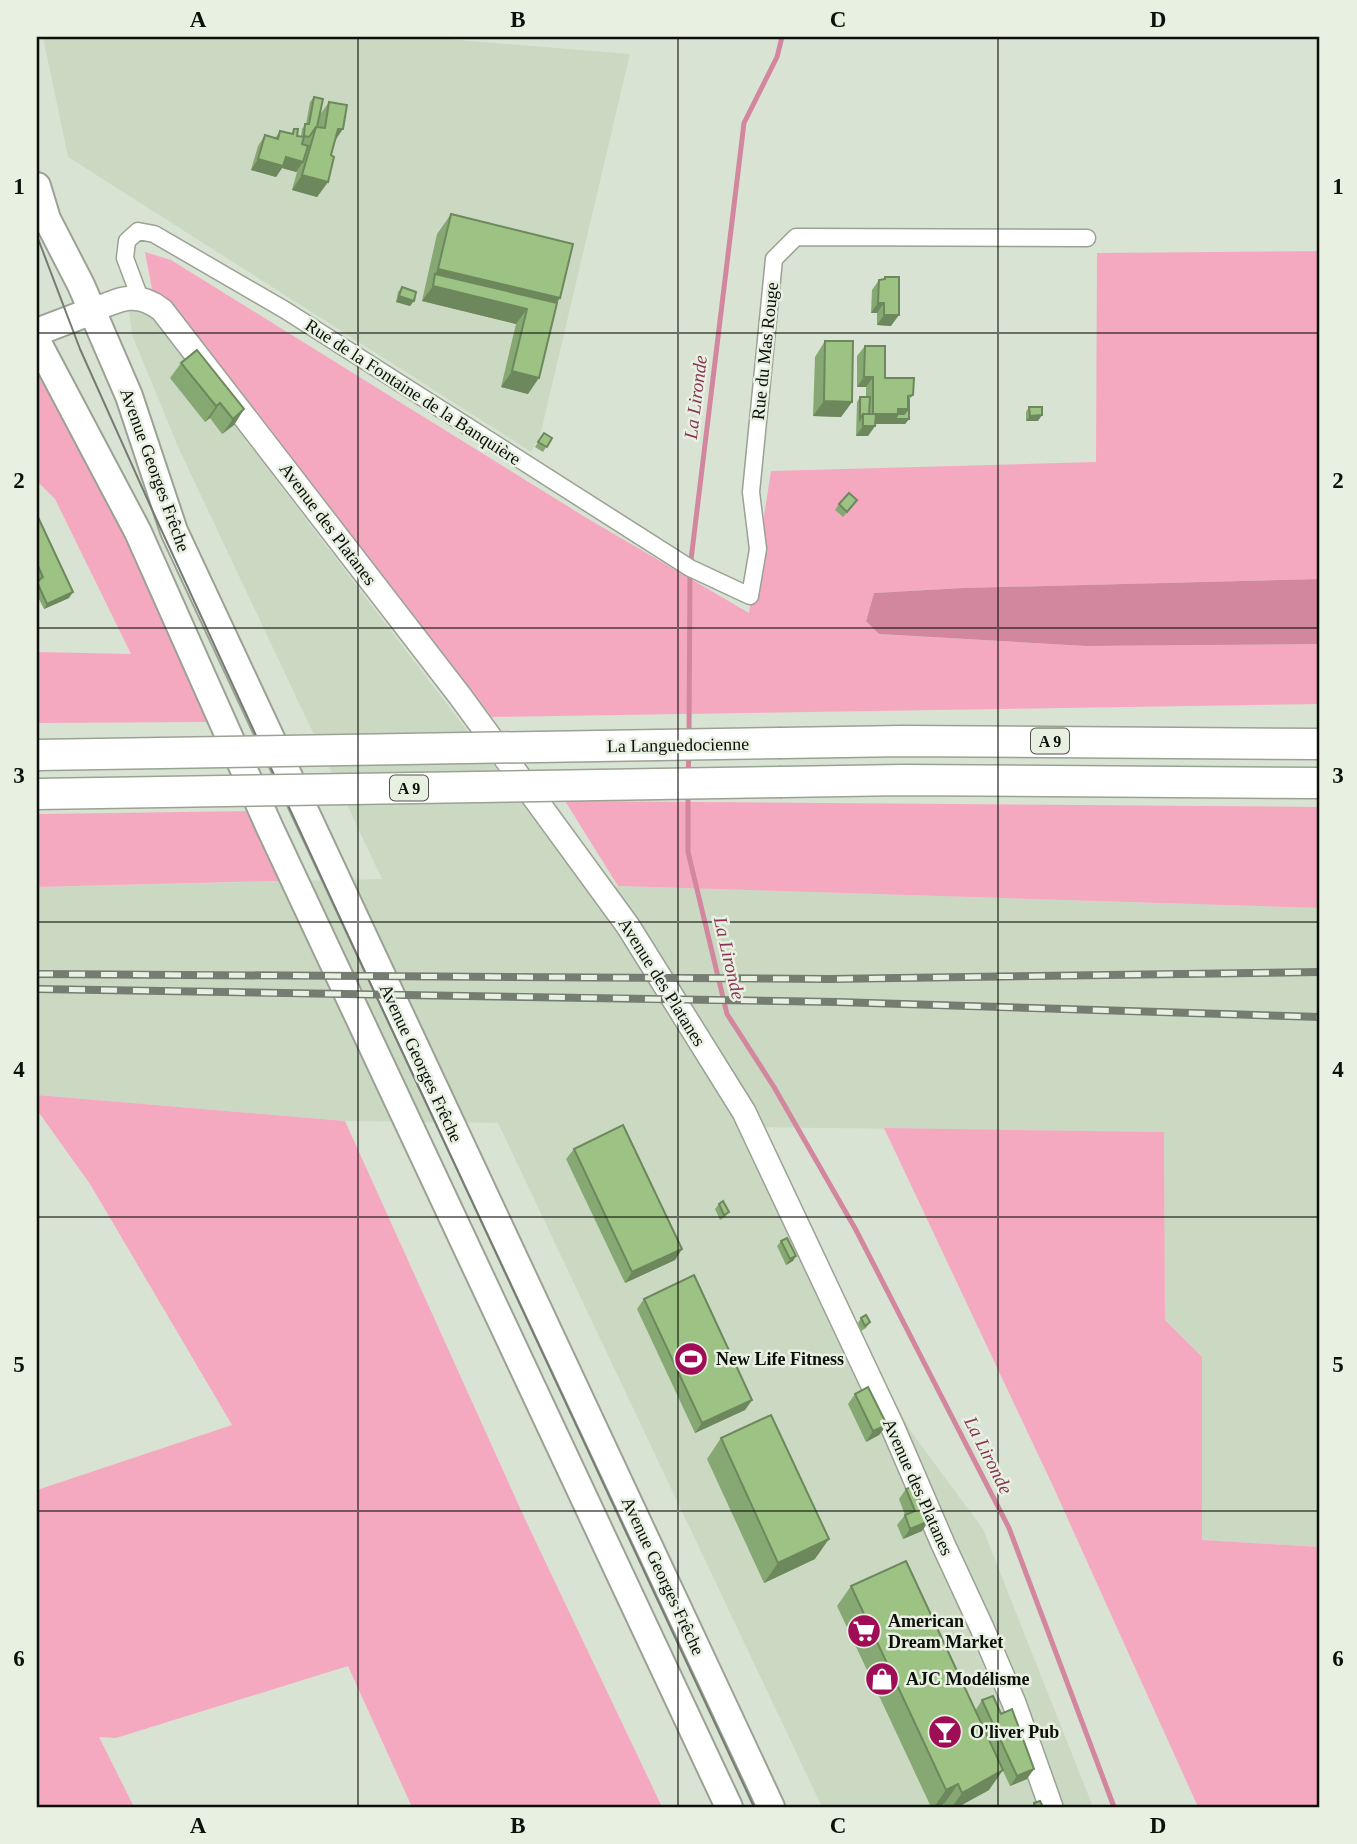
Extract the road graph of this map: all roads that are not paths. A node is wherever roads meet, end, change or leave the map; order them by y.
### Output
1 (37, 186) edge
2 (1087, 238) dead end
3 (140, 298) junction
4 (92, 311) junction
5 (37, 332) edge
6 (37, 341) edge
7 (750, 596) joint
8 (1320, 744) edge
9 (37, 755) edge
10 (1320, 783) edge
11 (37, 793) edge
12 (729, 1807) edge
13 (771, 1807) edge
14 (1051, 1807) edge

1 - 4 main road, Avenue Georges Frêche
2 - 7 street, Rue du Mas Rouge
3 - 4 street
3 - 7 street, Rue de la Fontaine de la Banquière
3 - 14 street, Avenue des Platanes
4 - 5 main road
4 - 13 main road, Avenue Georges Frêche
6 - 12 main road, Avenue Georges Frêche
8 - 9 highway, La Languedocienne / A 9, bridge
10 - 11 highway, A 9, bridge

